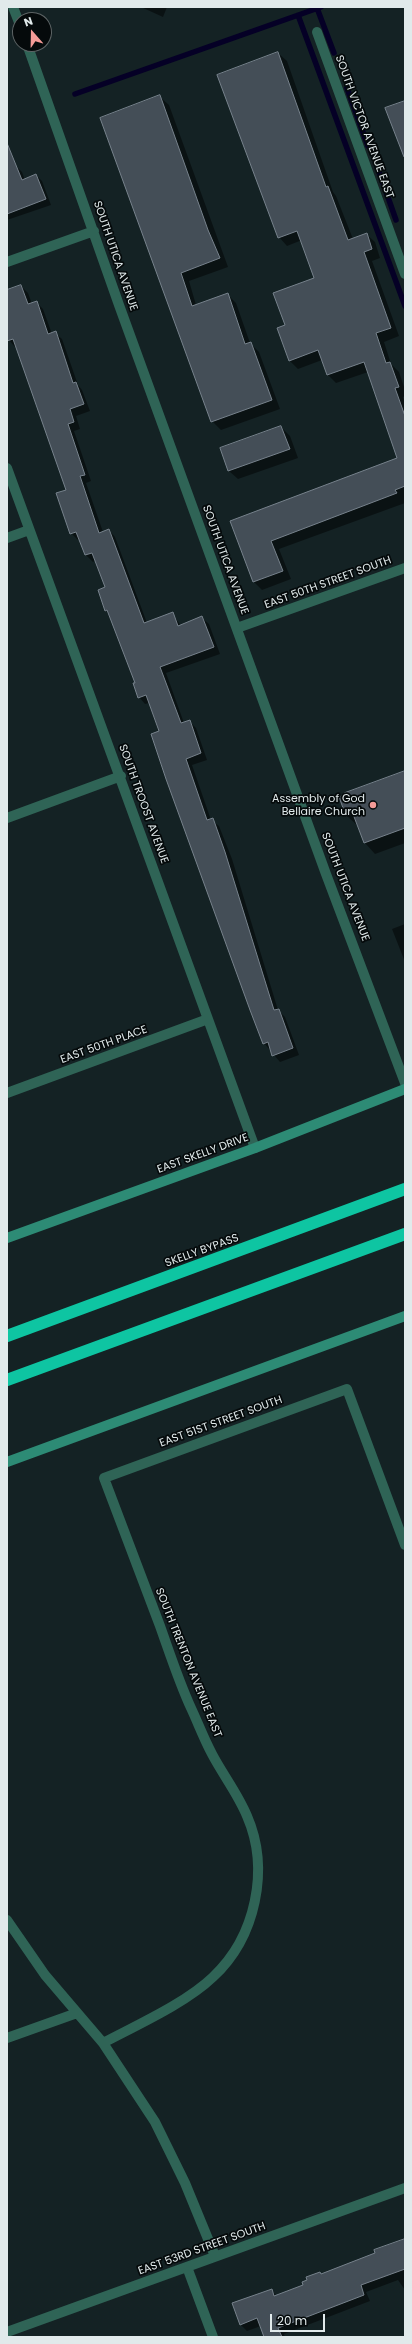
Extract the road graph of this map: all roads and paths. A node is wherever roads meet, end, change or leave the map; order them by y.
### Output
1 (317, 32) dead end
2 (30, 52) edge
3 (94, 231) junction
4 (7, 262) edge
5 (405, 274) edge
6 (7, 468) edge
7 (29, 530) junction
8 (7, 538) edge
9 (405, 568) edge
10 (237, 628) junction
11 (120, 776) junction
12 (7, 818) edge
13 (208, 1019) junction
14 (405, 1083) edge
15 (405, 1089) edge
16 (7, 1093) edge
17 (255, 1148) junction
18 (405, 1189) edge
19 (405, 1234) edge
20 (7, 1238) edge
21 (405, 1316) edge
22 (7, 1336) edge
23 (7, 1380) edge
24 (7, 1462) edge
25 (104, 1478) joint
26 (405, 1545) edge
27 (7, 1920) edge
28 (77, 2013) junction
29 (7, 2038) edge
30 (104, 2043) junction
31 (405, 2188) edge
32 (215, 2256) junction
33 (187, 2267) junction
34 (7, 2332) edge
35 (213, 2337) edge

1 - 5 street, SOUTH VICTOR AVENUE EAST
2 - 3 street, SOUTH UTICA AVENUE
3 - 4 street
3 - 10 street, SOUTH UTICA AVENUE
6 - 7 street, SOUTH TROOST AVENUE
7 - 8 street
7 - 11 street, SOUTH TROOST AVENUE
9 - 10 street, EAST 50TH STREET SOUTH
10 - 14 street, SOUTH UTICA AVENUE
11 - 12 street
11 - 13 street, SOUTH TROOST AVENUE
13 - 16 street, EAST 50TH PLACE
13 - 17 street, SOUTH TROOST AVENUE
15 - 17 main road, EAST SKELLY DRIVE
17 - 20 main road, EAST SKELLY DRIVE
18 - 22 highway, SKELLY BYPASS
19 - 23 highway
21 - 24 main road
25 - 26 street, EAST 51ST STREET SOUTH
25 - 30 street, SOUTH TRENTON AVENUE EAST
27 - 28 street
28 - 29 street
28 - 30 street
30 - 32 street
31 - 32 street, EAST 53RD STREET SOUTH
32 - 33 street, EAST 53RD STREET SOUTH
33 - 34 street, EAST 53RD STREET SOUTH
33 - 35 street

